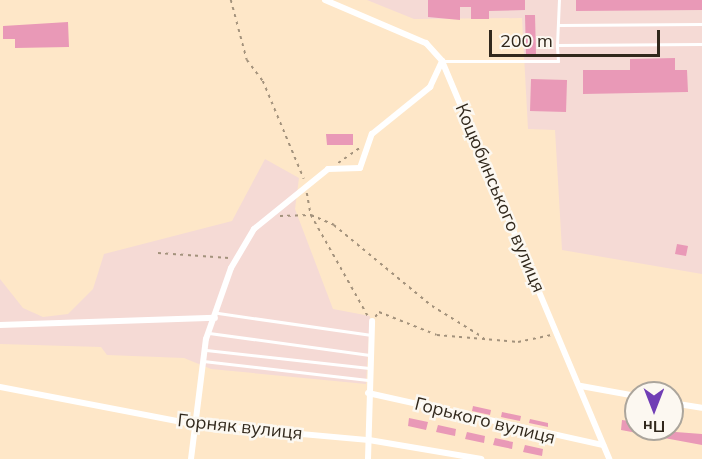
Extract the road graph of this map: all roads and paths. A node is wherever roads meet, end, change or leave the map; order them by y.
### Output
1 (231, 0) edge
2 (326, 0) edge
3 (559, 0) edge
4 (702, 24) edge
5 (559, 25) junction
6 (702, 44) edge
7 (558, 45) junction
8 (442, 61) junction
9 (369, 141) junction
10 (328, 169) junction
11 (306, 187) junction
12 (311, 215) junction
13 (270, 216) junction
14 (158, 253) dead end
15 (236, 260) junction
16 (217, 316) junction
17 (372, 321) junction
18 (0, 325) edge
19 (208, 333) junction
20 (558, 333) junction
21 (371, 335) junction
22 (486, 339) junction
23 (204, 349) junction
24 (370, 355) junction
25 (203, 361) junction
26 (369, 368) junction
27 (368, 380) junction
28 (581, 386) junction
29 (0, 387) edge
30 (368, 393) junction
31 (624, 394) edge
32 (684, 405) edge
33 (702, 408) edge
34 (192, 424) junction
35 (369, 440) junction
36 (603, 445) junction
37 (191, 459) edge
38 (368, 459) edge
39 (481, 459) edge
40 (609, 459) edge

1 - 11 path
2 - 8 street, Коцюбинського вулиця
3 - 5 lane
4 - 5 lane
5 - 7 lane
6 - 7 lane
7 - 8 lane
8 - 9 street
8 - 20 street, Коцюбинського вулиця
9 - 10 path
9 - 10 street
10 - 11 street
11 - 12 path
11 - 13 street
12 - 13 path
12 - 17 path
12 - 22 path
13 - 15 street
14 - 15 path
15 - 16 street
16 - 18 street
16 - 19 street
16 - 21 lane
17 - 21 street
17 - 22 path
19 - 23 street
19 - 24 lane
20 - 22 path
20 - 28 street, Коцюбинського вулиця
21 - 24 street
23 - 25 street
23 - 26 lane
24 - 26 street
25 - 27 lane
25 - 34 street
26 - 27 street
27 - 30 street
28 - 31 street
28 - 36 street, Коцюбинського вулиця
29 - 34 street, Горняк вулиця
30 - 35 street
30 - 36 street, Горького вулиця
32 - 33 street
34 - 35 street, Горняк вулиця
34 - 37 street
35 - 38 street
35 - 39 street, Горняк вулиця
36 - 40 street, Коцюбинського вулиця

